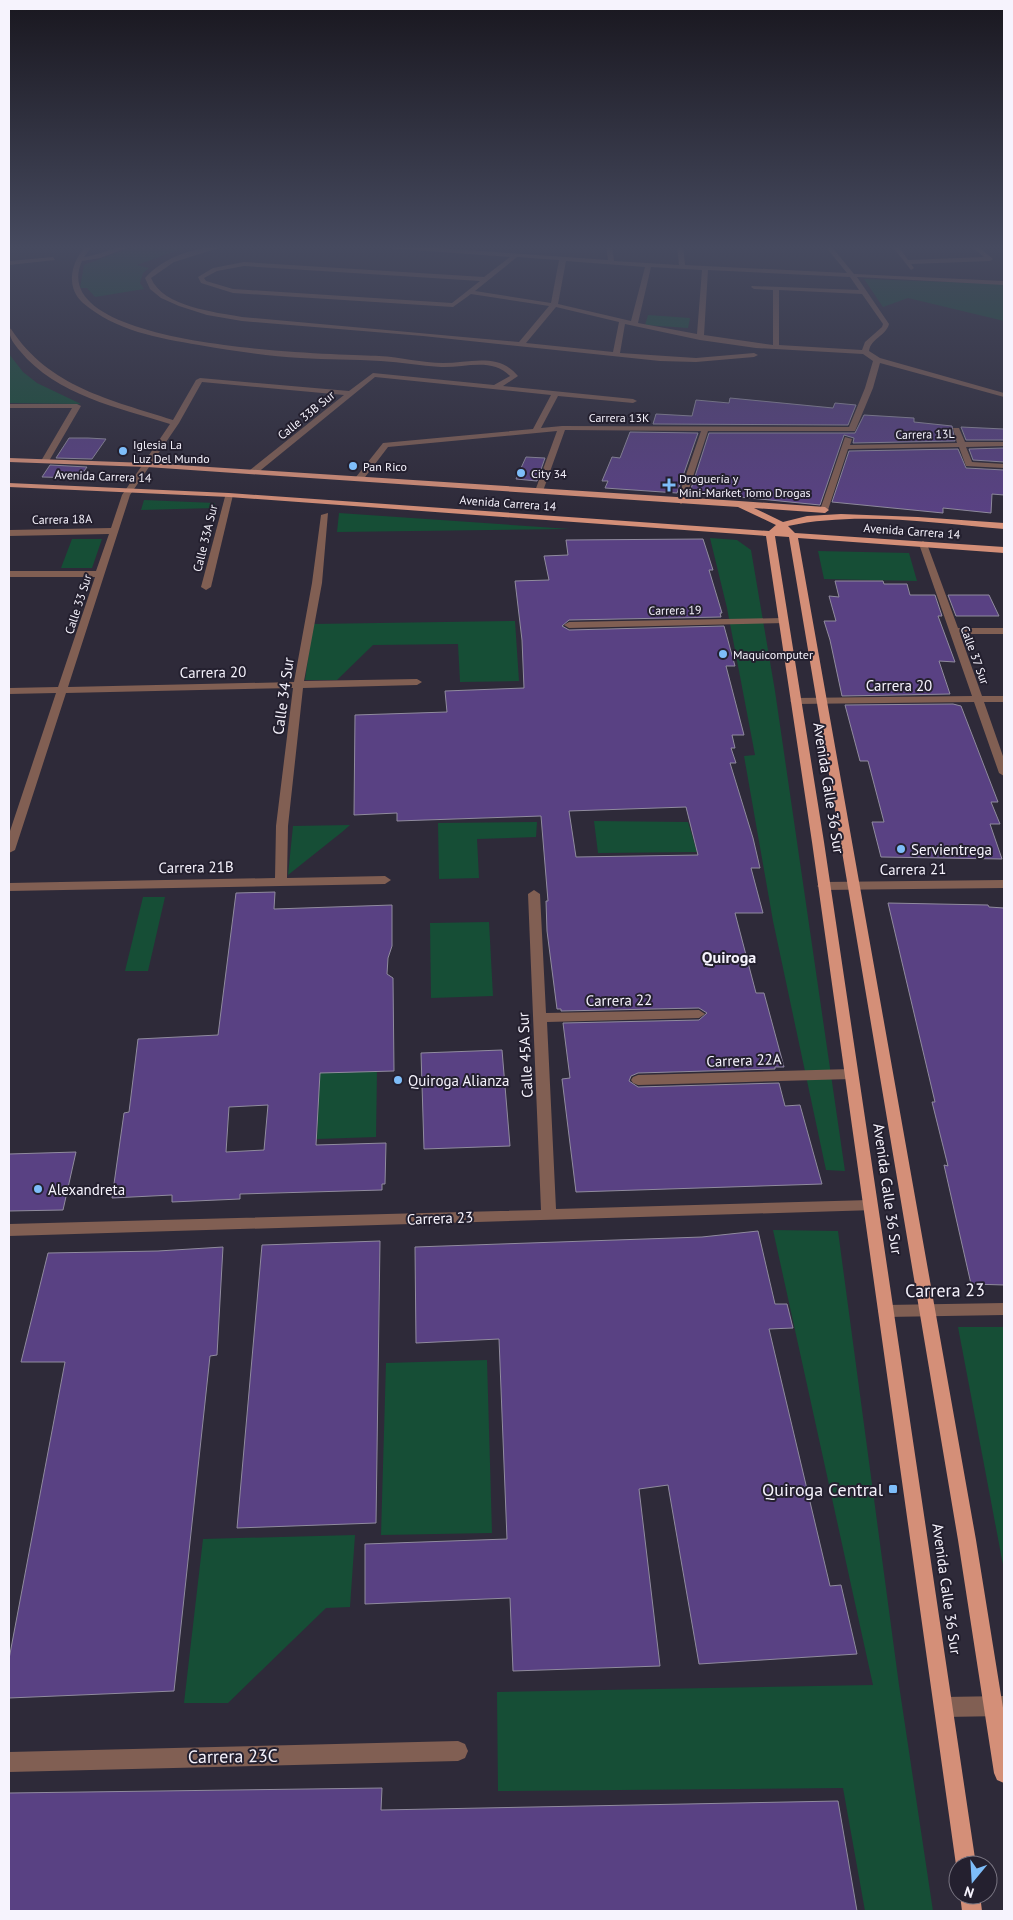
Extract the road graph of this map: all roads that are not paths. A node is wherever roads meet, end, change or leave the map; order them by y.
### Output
1 (14, 336) edge
2 (164, 336) edge
3 (427, 336) edge
4 (527, 336) edge
5 (620, 336) edge
6 (689, 336) edge
7 (776, 336) edge
8 (875, 336) edge
9 (700, 338) joint
10 (520, 344) junction
11 (776, 347) junction
12 (865, 352) junction
13 (616, 355) junction
14 (754, 355) dead end
15 (877, 360) junction
16 (494, 387) junction
17 (351, 393) junction
18 (556, 393) junction
19 (1004, 394) edge
20 (633, 400) dead end
21 (9, 406) edge
22 (175, 423) junction
23 (562, 428) junction
24 (705, 429) junction
25 (825, 429) junction
26 (956, 430) dead end
27 (535, 432) junction
28 (1004, 444) edge
29 (962, 445) junction
30 (845, 447) junction
31 (9, 460) edge
32 (45, 461) junction
33 (147, 465) junction
34 (1004, 466) edge
35 (252, 472) junction
36 (360, 479) junction
37 (9, 485) edge
38 (130, 490) junction
39 (539, 492) junction
40 (229, 495) junction
41 (682, 501) junction
42 (739, 504) junction
43 (824, 510) junction
44 (325, 515) dead end
45 (781, 524) junction
46 (1004, 525) edge
47 (115, 531) junction
48 (9, 533) edge
49 (770, 534) junction
50 (793, 535) junction
51 (923, 544) junction
52 (1004, 550) edge
53 (9, 574) edge
54 (102, 574) junction
55 (206, 587) dead end
56 (783, 620) junction
57 (569, 625) dead end
58 (953, 631) junction
59 (1004, 631) edge
60 (417, 682) dead end
61 (298, 685) junction
62 (63, 690) junction
63 (9, 691) edge
64 (1004, 699) edge
65 (977, 700) junction
66 (795, 701) junction
67 (821, 701) junction
68 (1004, 773) edge
69 (9, 850) edge
70 (384, 880) dead end
71 (281, 882) junction
72 (1004, 884) edge
73 (823, 886) junction
74 (853, 886) junction
75 (9, 887) edge
76 (534, 894) dead end
77 (699, 1014) dead end
78 (540, 1018) junction
79 (851, 1074) junction
80 (638, 1080) dead end
81 (870, 1206) junction
82 (549, 1215) junction
83 (9, 1230) edge
84 (1004, 1309) edge
85 (927, 1310) junction
86 (886, 1311) junction
87 (999, 1706) edge
88 (944, 1707) junction
89 (458, 1751) dead end
90 (9, 1762) edge
91 (1004, 1773) edge
92 (965, 1855) edge

1 - 22 street
2 - 16 street
3 - 10 street
4 - 10 street
5 - 13 street
6 - 9 street
7 - 11 street
8 - 12 street
9 - 11 street
10 - 13 street
11 - 12 street
12 - 15 street
13 - 14 street
15 - 19 street
15 - 25 street, Carrera 13K
16 - 17 street, Calle 33B Sur
16 - 18 street
17 - 22 street, Calle 33 Sur
17 - 35 street, Calle 33B Sur
18 - 20 street
18 - 27 street
21 - 32 street
22 - 33 street, Calle 33 Sur
23 - 24 street, Carrera 13K
23 - 27 street, Carrera 13K
23 - 39 street
24 - 25 street, Carrera 13K
24 - 41 street
25 - 30 street
26 - 29 street
27 - 36 street, Carrera 13K
28 - 29 street, Carrera 13L
29 - 30 street, Carrera 13L
29 - 34 street
30 - 43 street
31 - 32 main road, Avenida Carrera 14
32 - 33 main road, Avenida Carrera 14
33 - 35 main road, Avenida Carrera 14
33 - 38 street, Calle 33 Sur
35 - 36 main road, Avenida Carrera 14
36 - 39 main road, Avenida Carrera 14
37 - 38 main road, Avenida Carrera 14
38 - 40 main road, Avenida Carrera 14
38 - 47 street, Calle 33 Sur
39 - 41 main road, Avenida Carrera 14
40 - 49 main road, Avenida Carrera 14
40 - 55 street, Calle 33A Sur
41 - 42 main road, Avenida Carrera 14
42 - 43 main road, Avenida Carrera 14
42 - 45 main road
43 - 46 main road, Avenida Carrera 14
44 - 61 street, Calle 34 Sur
45 - 46 main road
45 - 49 main road
45 - 50 main road
47 - 48 street, Carrera 18A
47 - 54 street, Calle 33 Sur
49 - 50 main road, Avenida Carrera 14
49 - 56 main road, Avenida Calle 36 Sur
50 - 51 main road, Avenida Carrera 14
50 - 67 main road, Avenida Calle 36 Sur
51 - 52 main road, Avenida Carrera 14
51 - 58 street, Calle 37 Sur
53 - 54 street
54 - 62 street, Calle 33 Sur
56 - 57 street, Carrera 19
56 - 66 main road, Avenida Calle 36 Sur
58 - 59 street
58 - 65 street, Calle 37 Sur
60 - 61 street, Carrera 20
61 - 62 street, Carrera 20
61 - 71 street, Calle 34 Sur
62 - 63 street, Carrera 20
62 - 69 street, Calle 33 Sur
64 - 65 street, Carrera 20
65 - 67 street, Carrera 20
65 - 68 street, Calle 37 Sur
66 - 67 street, Carrera 20
66 - 73 main road, Avenida Calle 36 Sur
67 - 74 main road, Avenida Calle 36 Sur
70 - 71 street, Carrera 21B
71 - 75 street, Carrera 21B
72 - 74 street, Carrera 21
73 - 74 street, Carrera 21
73 - 79 main road, Avenida Calle 36 Sur
74 - 85 main road, Avenida Calle 36 Sur
76 - 78 street, Calle 45A Sur
77 - 78 street, Carrera 22
78 - 82 street, Calle 45A Sur
79 - 80 street, Carrera 22A
79 - 81 main road, Avenida Calle 36 Sur
81 - 82 street, Carrera 23
81 - 86 main road, Avenida Calle 36 Sur
82 - 83 street, Carrera 23
84 - 85 street, Carrera 23
85 - 86 street, Carrera 23
85 - 87 main road, Avenida Calle 36 Sur
86 - 88 main road, Avenida Calle 36 Sur
87 - 88 street
87 - 91 main road, Avenida Calle 36 Sur
88 - 92 main road, Avenida Calle 36 Sur
89 - 90 street, Carrera 23C

